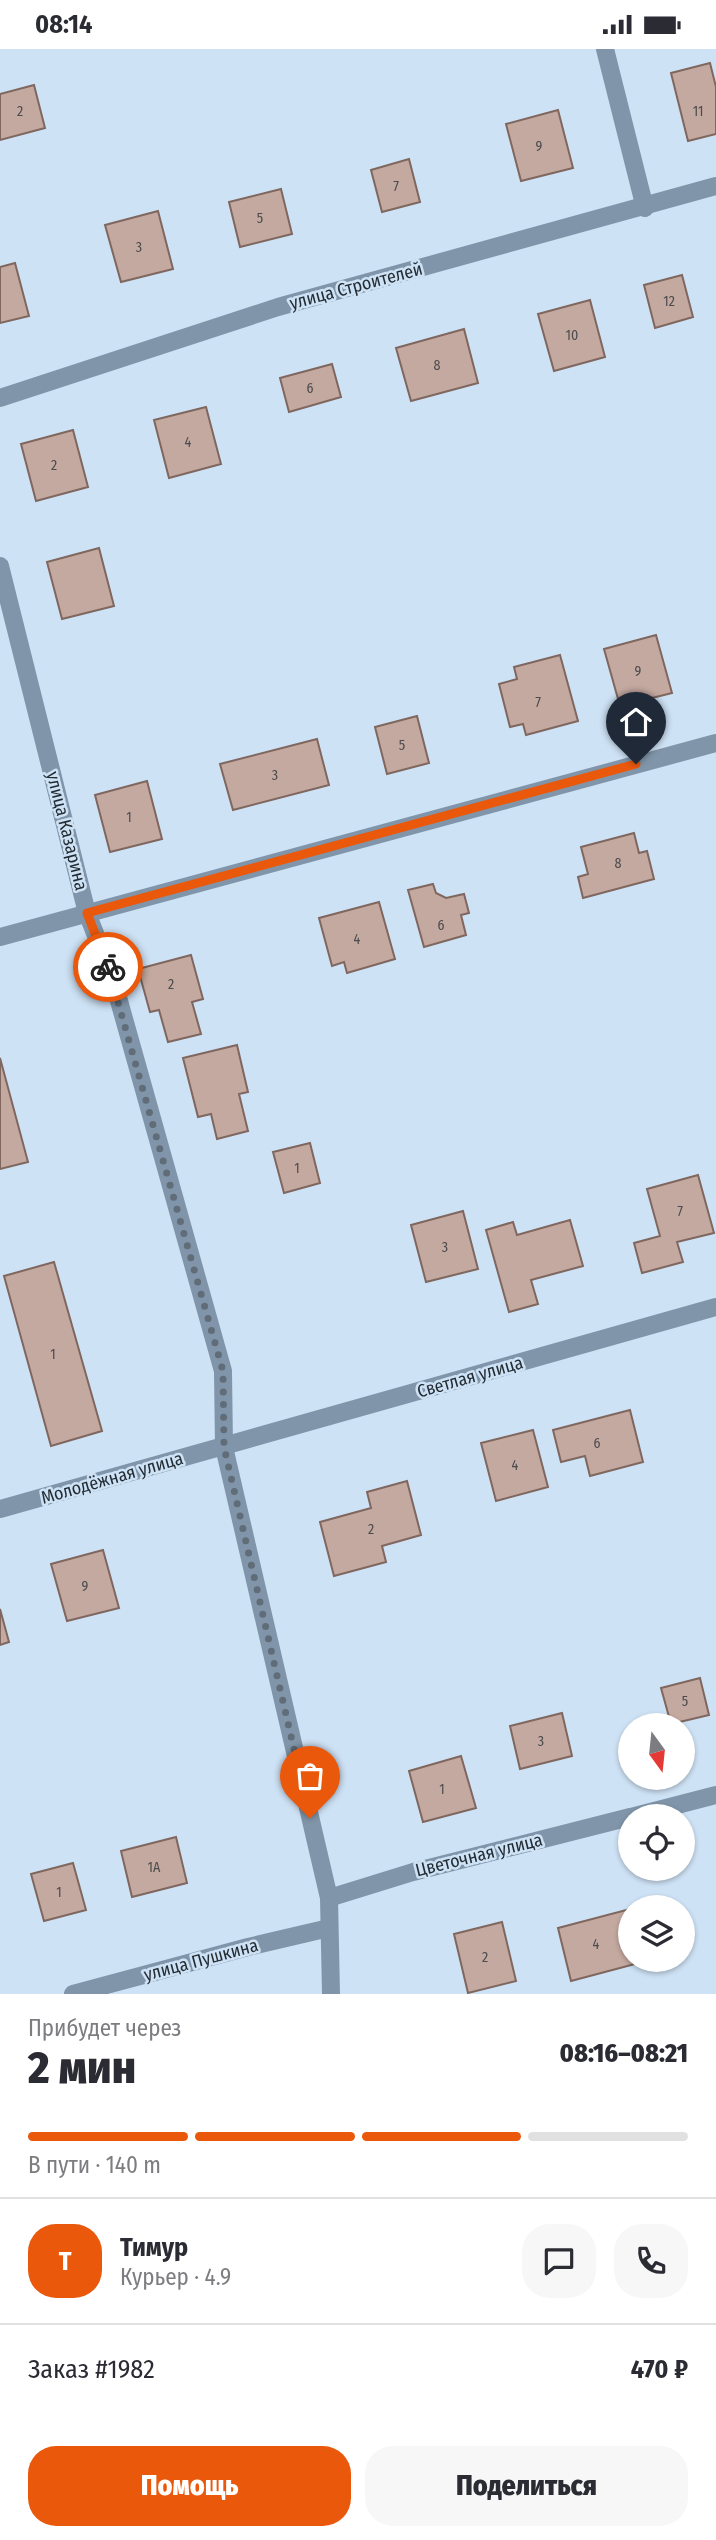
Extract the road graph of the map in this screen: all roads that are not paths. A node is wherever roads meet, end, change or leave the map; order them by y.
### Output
1 (605, 49) edge
2 (716, 186) edge
3 (645, 208) junction
4 (0, 398) edge
5 (0, 566) edge
6 (716, 743) edge
7 (87, 913) junction
8 (0, 937) edge
9 (716, 1307) edge
10 (224, 1447) junction
11 (0, 1509) edge
12 (716, 1795) edge
13 (681, 1804) edge
14 (618, 1820) edge
15 (329, 1898) junction
16 (329, 1929) junction
17 (73, 1994) edge
18 (331, 1994) edge

1 - 3 street
2 - 3 street, улица Строителей
3 - 4 street, улица Строителей
5 - 7 street, улица Казарина
6 - 7 street
7 - 8 street
7 - 10 street, улица Казарина
9 - 10 street, Светлая улица
10 - 11 street, Молодёжная улица
10 - 15 street, улица Казарина
12 - 13 street, Цветочная улица
14 - 15 street, Цветочная улица
15 - 16 street, улица Казарина
16 - 17 street, улица Пушкина
16 - 18 street, улица Казарина

